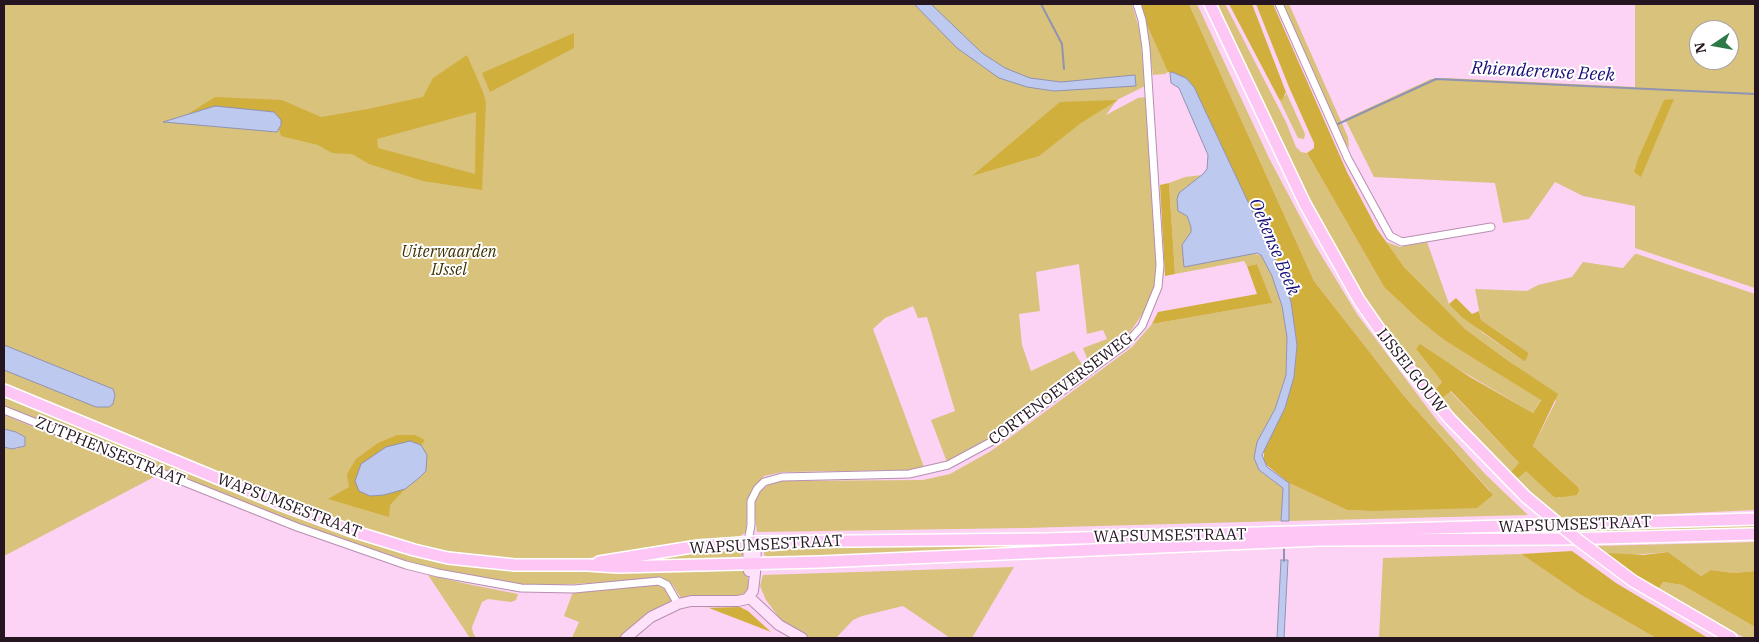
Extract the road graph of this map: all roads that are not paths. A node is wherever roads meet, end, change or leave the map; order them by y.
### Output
1 (1136, 4) edge
2 (1210, 4) edge
3 (1279, 4) edge
4 (1491, 227) dead end
5 (4, 390) edge
6 (4, 410) edge
7 (1755, 519) edge
8 (1755, 534) edge
9 (1276, 537) junction
10 (1289, 537) junction
11 (752, 542) junction
12 (752, 563) junction
13 (587, 565) junction
14 (749, 597) junction
15 (678, 604) junction
16 (626, 638) edge
17 (802, 638) edge
18 (1731, 638) edge

1 - 11 street, CORTENOEVERSEWEG
2 - 18 main road, IJSSELGOUW, bridge
3 - 4 street
5 - 13 main road, WAPSUMSESTRAAT
6 - 15 street, ZUTPHENSESTRAAT
7 - 10 main road, WAPSUMSESTRAAT
8 - 10 main road, WAPSUMSESTRAAT
9 - 10 main road, WAPSUMSESTRAAT
9 - 11 main road, WAPSUMSESTRAAT
9 - 12 main road, WAPSUMSESTRAAT
11 - 12 street, CORTENOEVERSEWEG
11 - 13 main road, WAPSUMSESTRAAT
12 - 13 main road, WAPSUMSESTRAAT
12 - 14 street, CORTENOEVERSEWEG
14 - 15 street
14 - 17 street
15 - 16 street

